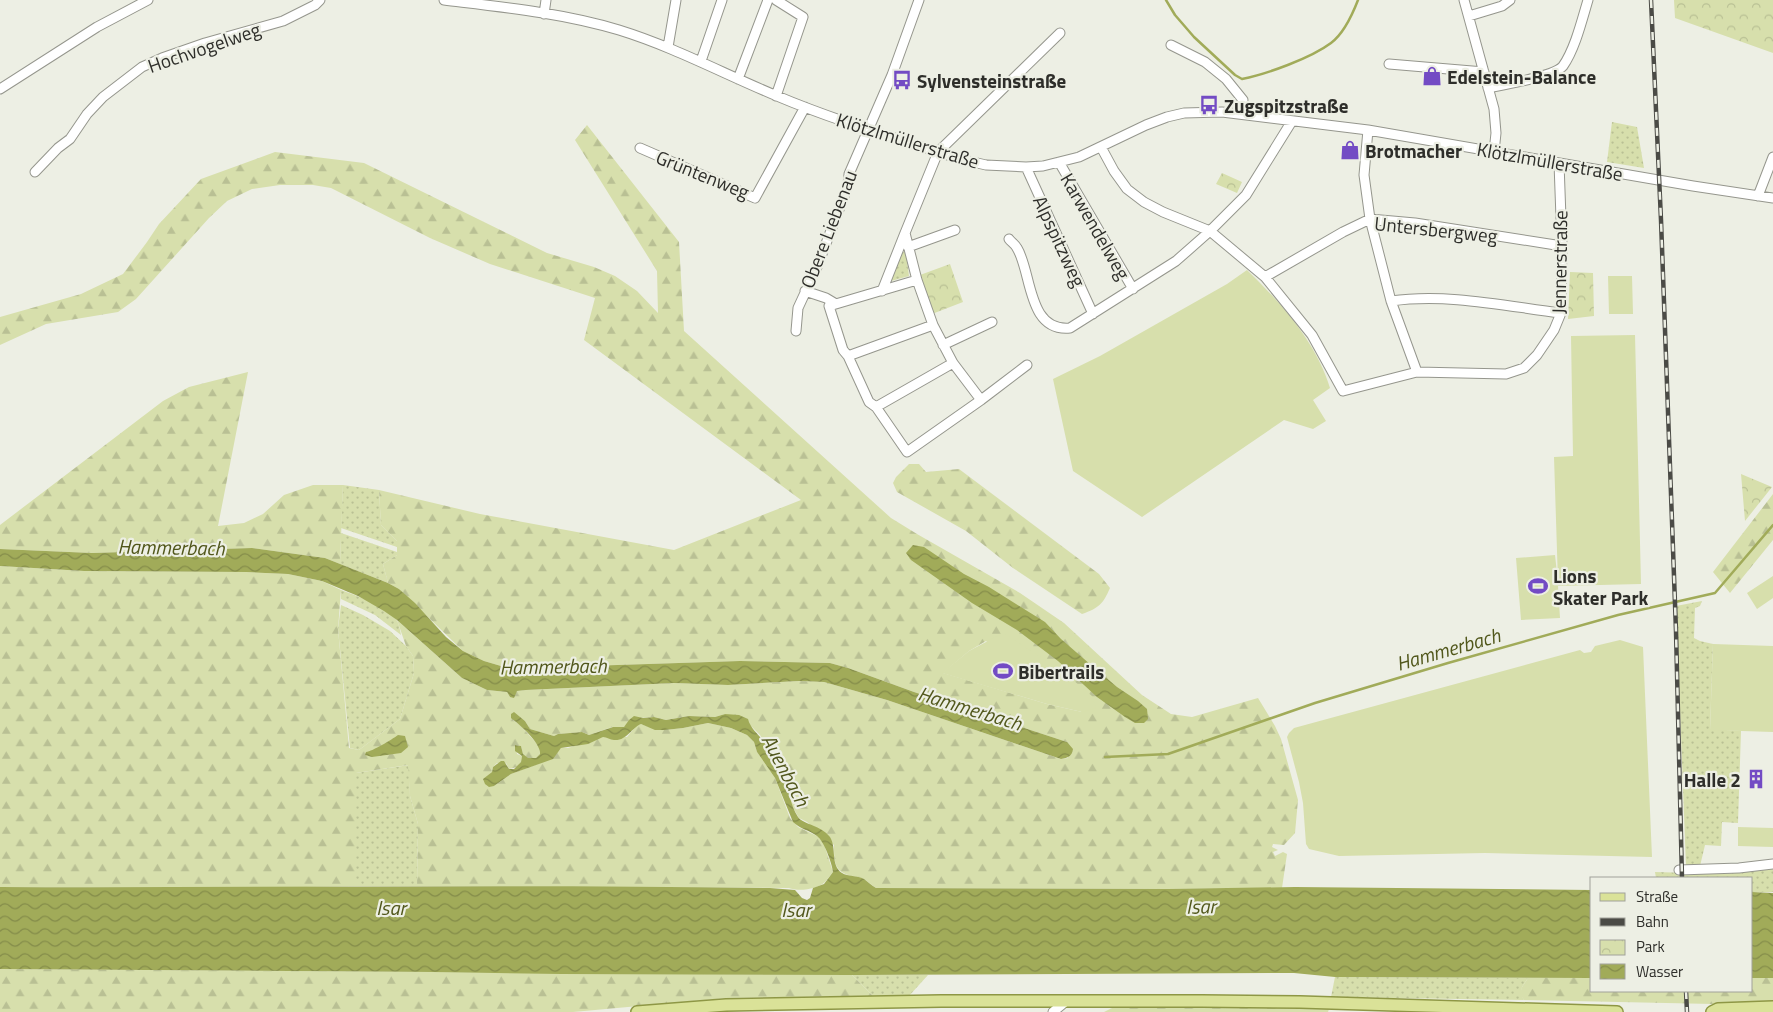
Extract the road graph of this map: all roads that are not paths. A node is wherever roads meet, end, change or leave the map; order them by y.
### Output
1 (148, 0) edge
2 (320, 0) edge
3 (444, 0) edge
4 (546, 0) edge
5 (676, 0) edge
6 (722, 0) edge
7 (768, 0) edge
8 (776, 0) edge
9 (919, 0) edge
10 (1464, 0) edge
11 (1510, 0) edge
12 (1588, 0) edge
13 (544, 14) junction
14 (1469, 16) junction
15 (1060, 33) dead end
16 (1171, 45) dead end
17 (668, 48) junction
18 (701, 61) junction
19 (1389, 64) dead end
20 (1484, 72) junction
21 (738, 79) junction
22 (1488, 88) junction
23 (0, 89) edge
24 (776, 96) junction
25 (805, 107) junction
26 (1241, 114) junction
27 (1292, 121) junction
28 (867, 129) junction
29 (1368, 130) junction
30 (1101, 147) junction
31 (640, 148) dead end
32 (938, 152) junction
33 (1494, 152) junction
34 (1773, 158) edge
35 (1059, 162) junction
36 (1559, 163) junction
37 (1026, 167) junction
38 (35, 172) dead end
39 (1758, 196) junction
40 (1773, 198) edge
41 (1370, 219) junction
42 (955, 230) dead end
43 (1210, 231) junction
44 (905, 233) junction
45 (1009, 239) dead end
46 (1562, 246) junction
47 (908, 247) junction
48 (1265, 277) junction
49 (917, 280) junction
50 (1133, 289) junction
51 (882, 290) junction
52 (804, 291) junction
53 (1391, 301) junction
54 (836, 304) junction
55 (1561, 313) junction
56 (1093, 314) junction
57 (992, 322) dead end
58 (932, 325) junction
59 (796, 331) dead end
60 (943, 345) junction
61 (848, 356) junction
62 (953, 363) junction
63 (1027, 365) dead end
64 (1417, 372) junction
65 (981, 400) junction
66 (876, 407) junction
67 (1773, 864) edge
68 (1679, 870) dead end
69 (1065, 1002) junction
70 (1773, 1007) edge
71 (638, 1012) edge
72 (1054, 1012) edge
73 (1617, 1012) edge
74 (1712, 1012) edge

1 - 23 street
2 - 38 street, Hochvogelweg
3 - 13 street, Klötzlmüllerstraße
4 - 13 street
5 - 17 street
6 - 18 street
7 - 21 street
8 - 24 street
9 - 28 street
10 - 14 street
11 - 14 street
12 - 22 street
13 - 17 street, Klötzlmüllerstraße
14 - 20 street
15 - 32 street
16 - 26 street
17 - 18 street, Klötzlmüllerstraße
18 - 21 street, Klötzlmüllerstraße
19 - 20 street
20 - 22 street
21 - 24 street, Klötzlmüllerstraße
22 - 33 street
24 - 25 street, Klötzlmüllerstraße
25 - 28 street, Klötzlmüllerstraße
25 - 31 street, Grüntenweg
26 - 27 street, Klötzlmüllerstraße
26 - 30 street, Klötzlmüllerstraße
27 - 29 street, Klötzlmüllerstraße
27 - 43 street
28 - 32 street, Klötzlmüllerstraße
28 - 52 street, Obere Liebenau
29 - 33 street, Klötzlmüllerstraße
29 - 41 street
30 - 35 street, Klötzlmüllerstraße
30 - 43 street
32 - 37 street, Klötzlmüllerstraße
32 - 44 street
33 - 36 street, Klötzlmüllerstraße
34 - 39 street
35 - 37 street, Klötzlmüllerstraße
35 - 50 street, Karwendelweg
36 - 39 street, Klötzlmüllerstraße
36 - 46 street, Jennerstraße
37 - 56 street, Alpspitzweg
39 - 40 street, Klötzlmüllerstraße
41 - 46 street, Untersbergweg
41 - 48 street, Untersbergweg
41 - 53 street
42 - 47 street
43 - 48 street
43 - 50 street
44 - 47 street
44 - 51 street
45 - 56 street
46 - 55 street, Jennerstraße
47 - 49 street
48 - 64 street, Jennerstraße
49 - 51 street
49 - 58 street
50 - 56 street
51 - 54 street
52 - 54 street
52 - 59 street, Obere Liebenau
53 - 55 street
53 - 64 street
54 - 61 street
55 - 64 street, Jennerstraße
57 - 60 street
58 - 60 street
58 - 61 street
60 - 62 street
61 - 66 street
62 - 65 street
62 - 66 street
63 - 65 street
65 - 66 street
67 - 68 street
69 - 71 main road
69 - 72 street
69 - 73 main road
70 - 74 main road

